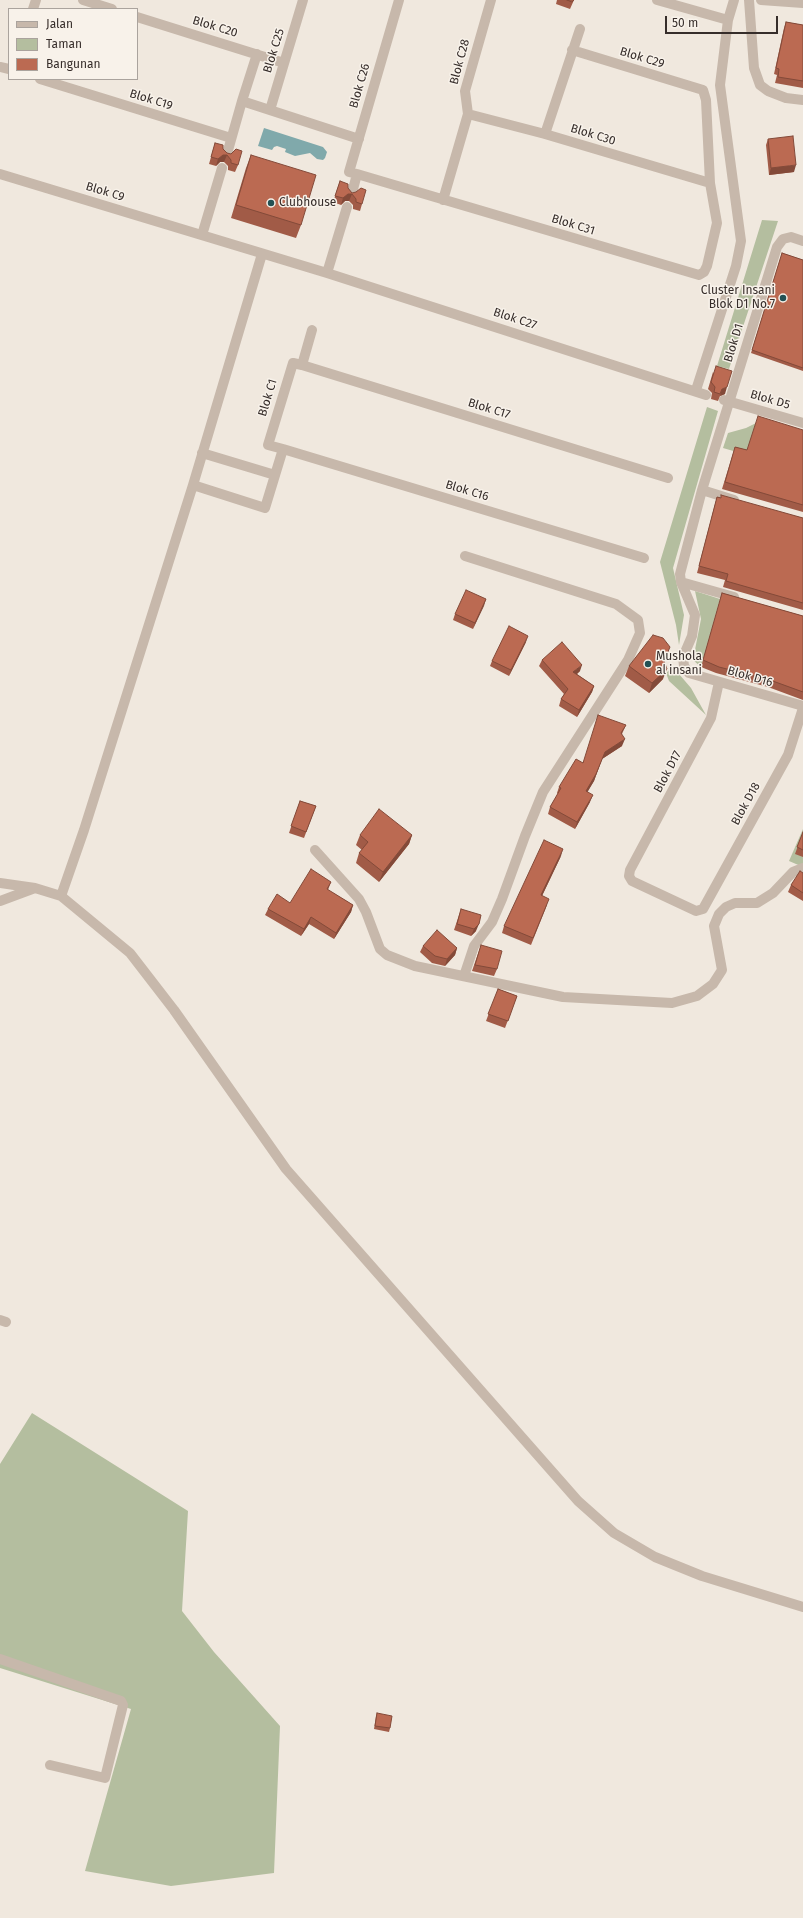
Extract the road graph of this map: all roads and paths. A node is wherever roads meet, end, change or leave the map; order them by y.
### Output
1 (83, 0) edge
2 (303, 0) edge
3 (399, 0) edge
4 (491, 0) edge
5 (657, 0) edge
6 (734, 0) edge
7 (749, 0) edge
8 (761, 0) edge
9 (803, 3) edge
10 (109, 8) edge
11 (138, 17) edge
12 (728, 20) junction
13 (580, 29) dead end
14 (572, 50) junction
15 (256, 54) junction
16 (284, 63) junction
17 (43, 80) edge
18 (803, 100) edge
19 (242, 101) junction
20 (270, 110) junction
21 (468, 114) junction
22 (545, 134) junction
23 (231, 138) junction
24 (359, 139) junction
25 (227, 154) edge
26 (222, 168) dead end
27 (0, 174) edge
28 (358, 174) junction
29 (710, 183) junction
30 (352, 193) edge
31 (444, 200) junction
32 (348, 207) dead end
33 (202, 235) junction
34 (803, 241) edge
35 (262, 254) junction
36 (327, 273) junction
37 (312, 330) dead end
38 (302, 366) junction
39 (696, 390) junction
40 (706, 395) dead end
41 (726, 401) junction
42 (803, 423) edge
43 (283, 449) junction
44 (202, 453) junction
45 (275, 475) junction
46 (668, 478) dead end
47 (193, 485) junction
48 (702, 490) junction
49 (745, 503) edge
50 (466, 556) dead end
51 (644, 558) dead end
52 (681, 582) junction
53 (742, 600) edge
54 (719, 682) junction
55 (803, 707) edge
56 (315, 850) dead end
57 (803, 868) edge
58 (0, 883) edge
59 (35, 888) junction
60 (61, 896) junction
61 (0, 901) edge
62 (703, 909) joint
63 (464, 976) junction
64 (803, 1607) edge
65 (0, 1659) edge
66 (50, 1764) dead end

1 - 10 street
2 - 16 street, Blok C25
3 - 24 street, Blok C26
4 - 21 street, Blok C28
5 - 12 street
6 - 12 street
7 - 18 street
8 - 9 street
11 - 15 street, Blok C20
12 - 39 street
13 - 14 street
14 - 22 street
14 - 29 street, Blok C29
15 - 16 street, Blok C20
15 - 19 street
16 - 20 street, Blok C25
17 - 23 street, Blok C19
19 - 20 street
19 - 23 street
20 - 24 street
21 - 22 street, Blok C30
21 - 31 street, Blok C28
22 - 29 street, Blok C30
23 - 25 street
24 - 28 street, Blok C26
26 - 33 street
27 - 33 street, Blok C9
28 - 30 street
28 - 31 street, Blok C31
29 - 31 street, Blok C31
32 - 36 street
33 - 35 street, Blok C9
34 - 41 street, Blok D1
35 - 36 street, Blok C27
35 - 44 street
36 - 39 street, Blok C27
37 - 38 street
38 - 43 street, Blok C1
38 - 46 street, Blok C17
39 - 40 street, Blok C27
41 - 42 street, Blok D5
41 - 48 street, Blok D1
43 - 45 street
43 - 51 street, Blok C16
44 - 45 street
44 - 47 street
45 - 47 street
47 - 60 street
48 - 49 street
48 - 52 street, Blok D1
50 - 63 street
52 - 53 street
52 - 54 street, Blok D16
54 - 55 street, Blok D16
54 - 62 street, Blok D17
55 - 62 street, Blok D18
56 - 63 street
57 - 63 street
58 - 59 street
59 - 60 street
59 - 61 street
60 - 64 street
65 - 66 street

